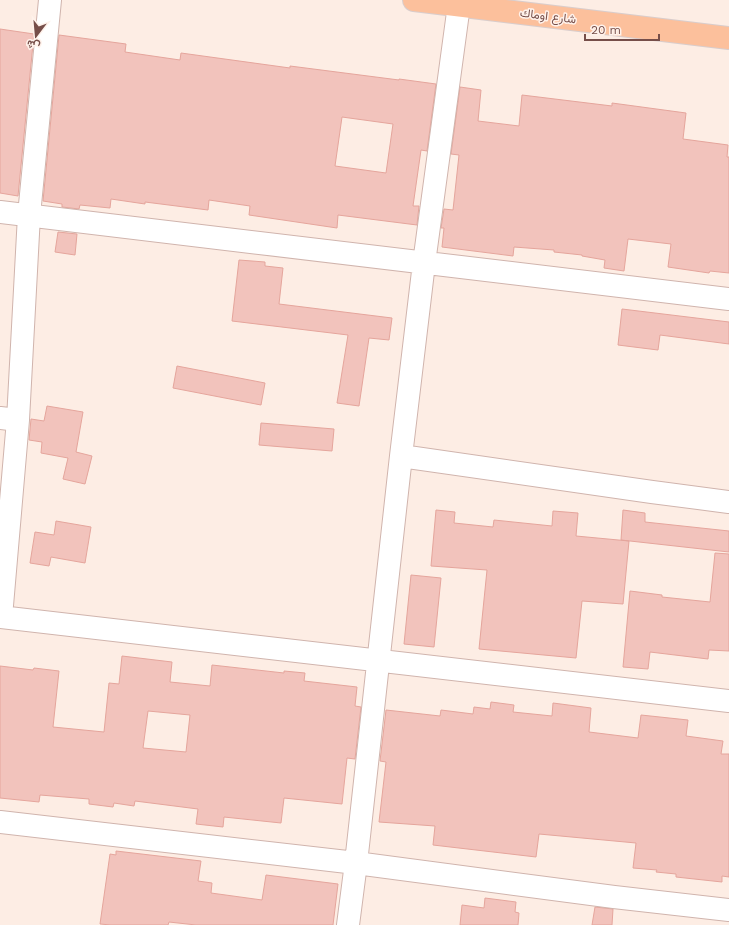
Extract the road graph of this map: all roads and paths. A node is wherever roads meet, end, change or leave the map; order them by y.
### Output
1 (50, 0) edge
2 (414, 0) edge
3 (459, 5) junction
4 (729, 38) edge
5 (0, 212) edge
6 (29, 215) junction
7 (424, 263) junction
8 (729, 299) edge
9 (9, 419) edge
10 (401, 456) junction
11 (729, 502) edge
12 (0, 617) edge
13 (378, 660) junction
14 (729, 701) edge
15 (0, 822) edge
16 (356, 863) junction
17 (729, 910) edge
18 (348, 925) edge

1 - 6 street
2 - 3 main road, شارع اوماك
3 - 4 main road, شارع اوماك
3 - 7 street
5 - 6 street
6 - 7 street
6 - 9 street
7 - 8 street
7 - 10 street
9 - 12 street
10 - 11 street
10 - 13 street
12 - 13 street
13 - 14 street
13 - 16 street
15 - 16 street
16 - 17 street
16 - 18 street

